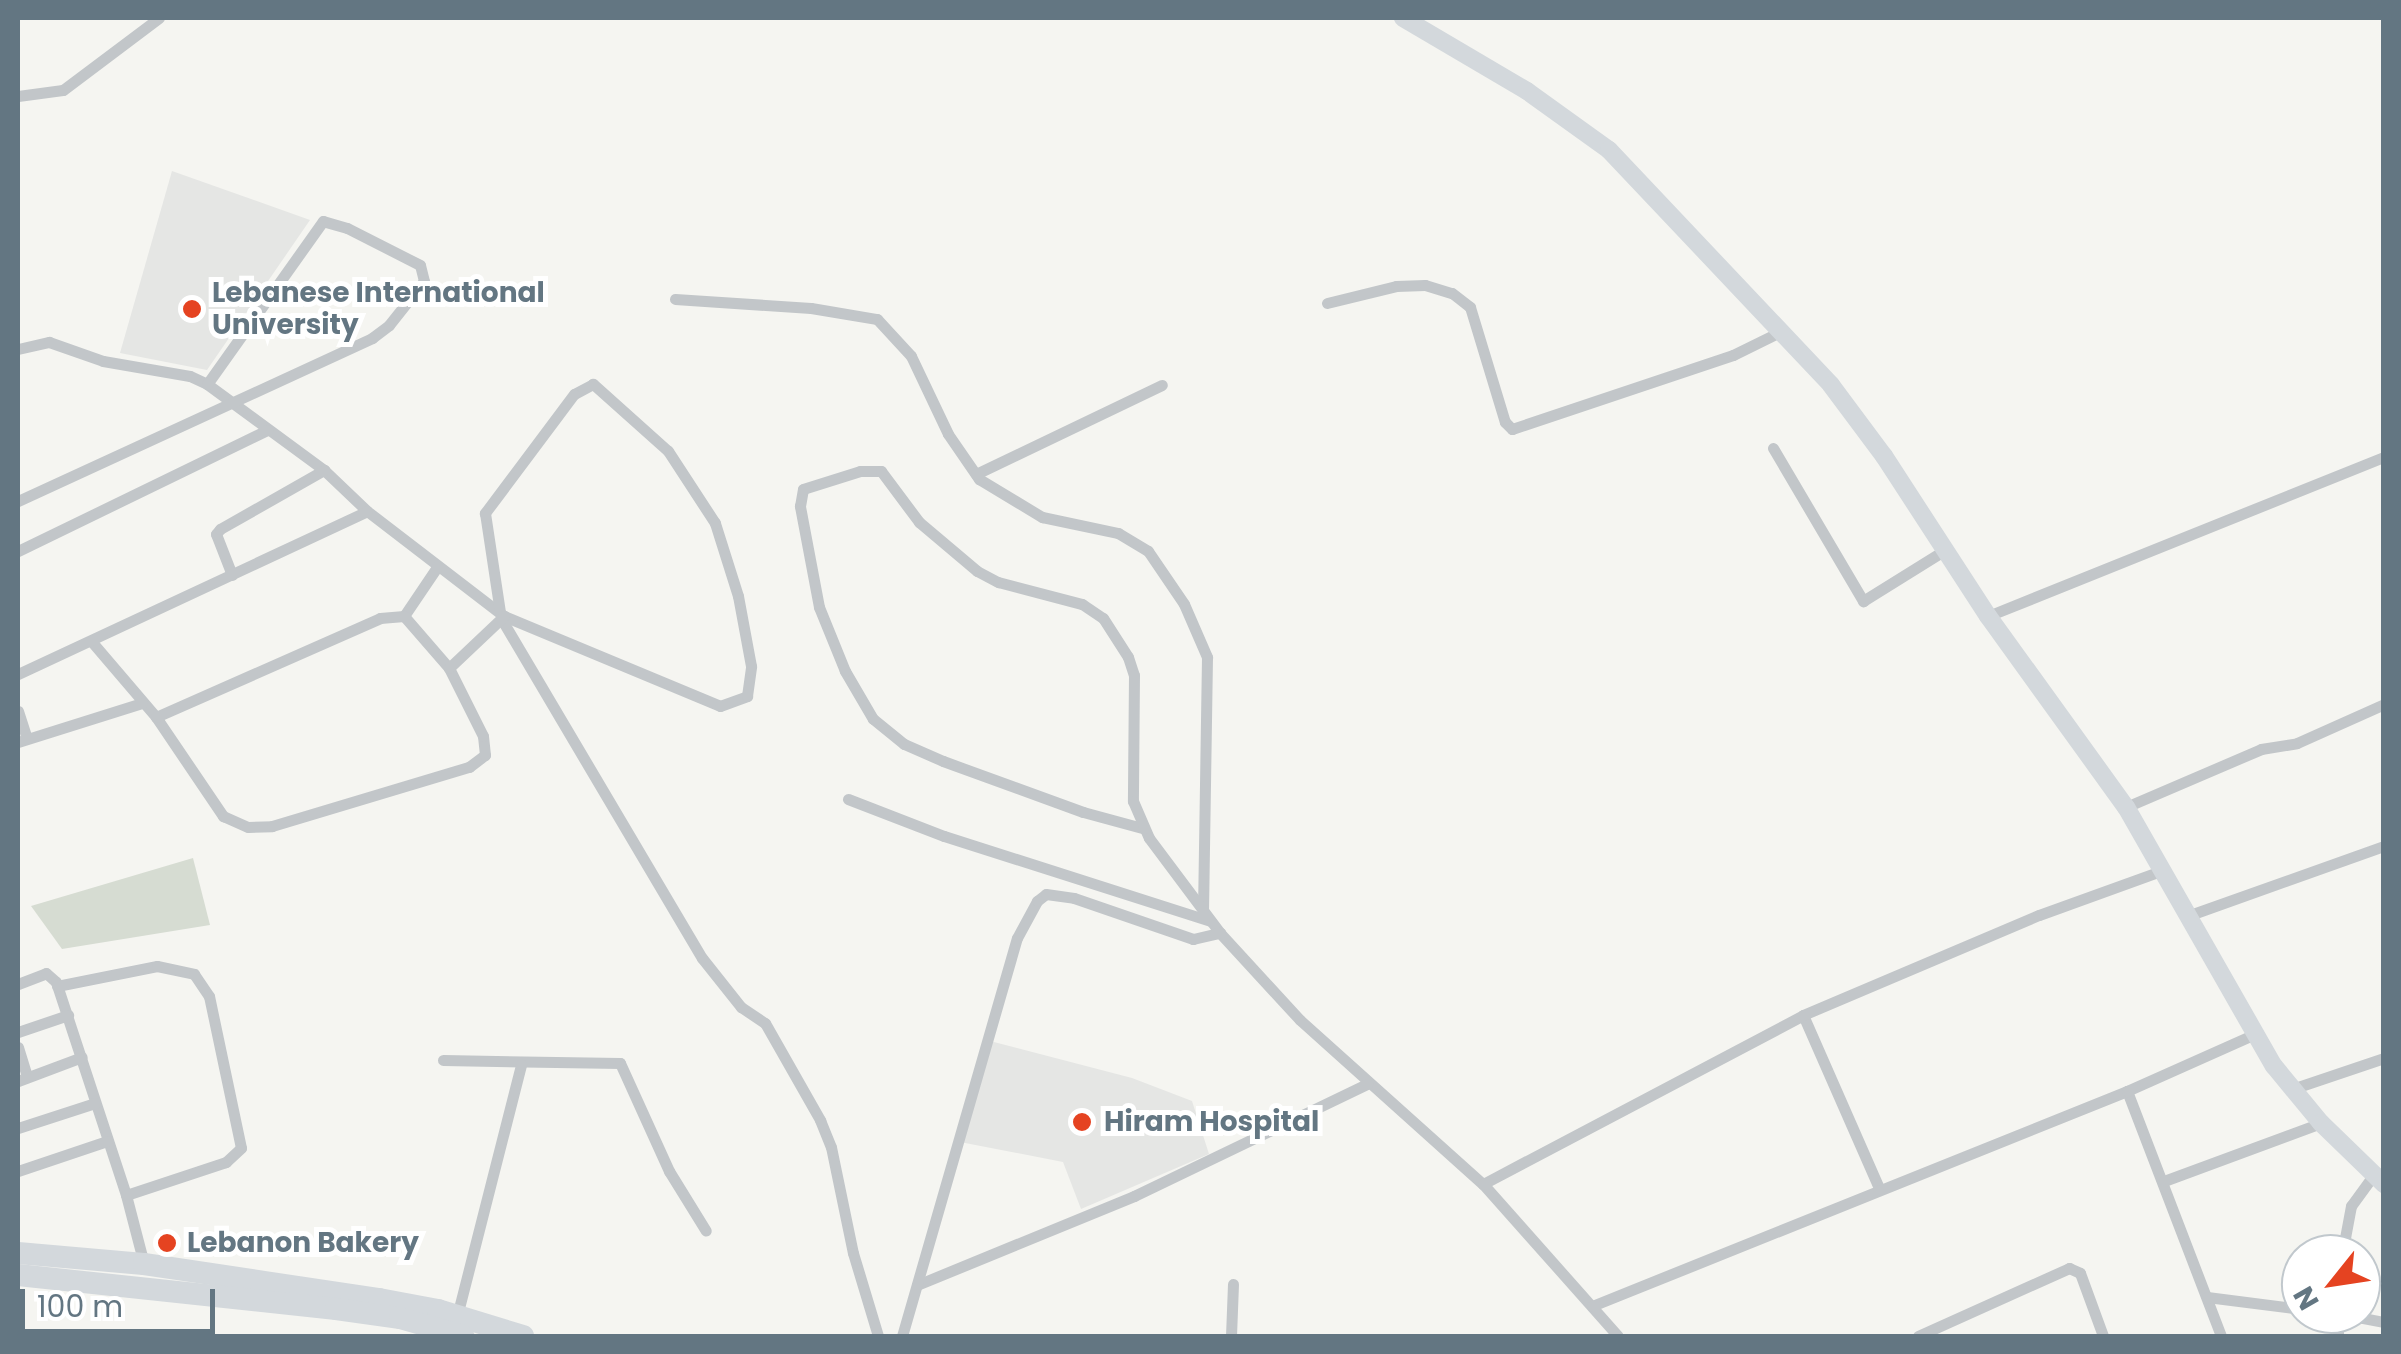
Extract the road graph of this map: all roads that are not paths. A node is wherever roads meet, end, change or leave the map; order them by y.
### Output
1 (159, 18) edge
2 (1403, 18) edge
3 (18, 96) edge
4 (675, 299) dead end
5 (1327, 303) dead end
6 (1782, 330) junction
7 (18, 348) edge
8 (207, 384) junction
9 (1162, 385) dead end
10 (226, 402) junction
11 (267, 430) junction
12 (1774, 448) dead end
13 (2384, 457) edge
14 (324, 470) junction
15 (976, 474) junction
16 (18, 501) edge
17 (366, 510) junction
18 (1945, 550) junction
19 (18, 551) edge
20 (437, 567) junction
21 (232, 574) junction
22 (404, 616) junction
23 (502, 616) junction
24 (1988, 616) junction
25 (92, 642) junction
26 (449, 668) junction
27 (18, 674) edge
28 (142, 702) junction
29 (2384, 704) edge
30 (18, 711) edge
31 (156, 717) junction
32 (22, 740) edge
33 (848, 800) dead end
34 (2126, 807) junction
35 (1142, 828) junction
36 (2384, 846) edge
37 (2162, 870) junction
38 (1203, 910) junction
39 (2190, 915) junction
40 (1211, 921) junction
41 (1220, 933) junction
42 (18, 984) edge
43 (58, 986) junction
44 (68, 1015) junction
45 (1803, 1015) junction
46 (18, 1032) edge
47 (2255, 1034) junction
48 (18, 1047) edge
49 (82, 1057) junction
50 (2384, 1058) edge
51 (443, 1060) dead end
52 (520, 1064) junction
53 (22, 1079) edge
54 (1367, 1084) junction
55 (2292, 1089) junction
56 (2127, 1090) junction
57 (96, 1102) junction
58 (2320, 1123) junction
59 (18, 1128) edge
60 (107, 1141) junction
61 (18, 1172) edge
62 (2379, 1179) edge
63 (2164, 1181) junction
64 (1483, 1184) junction
65 (1879, 1188) junction
66 (126, 1195) junction
67 (706, 1231) dead end
68 (2346, 1234) edge
69 (18, 1257) edge
70 (144, 1264) junction
71 (917, 1284) junction
72 (1233, 1284) dead end
73 (2208, 1297) junction
74 (1592, 1306) junction
75 (2281, 1306) edge
76 (460, 1326) edge
77 (524, 1336) edge
78 (878, 1336) edge
79 (902, 1336) edge
80 (1231, 1336) edge
81 (1618, 1336) edge
82 (1918, 1336) edge
83 (2103, 1336) edge
84 (2221, 1336) edge

1 - 3 street
2 - 6 main road
4 - 15 street
5 - 6 street
6 - 18 main road
7 - 8 street
8 - 10 street
8 - 10 street
9 - 15 street
10 - 11 street
10 - 16 street
11 - 14 street
11 - 19 street
12 - 18 street
13 - 24 street
14 - 17 street
14 - 21 street
15 - 38 street
17 - 20 street
17 - 21 street
18 - 24 main road
20 - 22 street
20 - 23 street
21 - 25 street
22 - 26 street
22 - 31 street
23 - 23 street
23 - 26 street
23 - 78 street
24 - 34 main road
25 - 27 street
25 - 28 street
26 - 31 street
28 - 31 street
28 - 32 street
29 - 34 street
30 - 32 street
33 - 40 street
34 - 37 main road
35 - 35 street
35 - 38 street
36 - 39 street
37 - 39 main road
37 - 45 street
38 - 40 street
39 - 47 main road
40 - 41 street
41 - 54 street
41 - 71 street
42 - 43 street
43 - 44 street
43 - 66 street
44 - 46 street
44 - 49 street
45 - 64 street
45 - 65 street
47 - 55 main road
47 - 56 street
48 - 53 street
49 - 53 street
49 - 57 street
50 - 55 street
51 - 52 street
52 - 67 street
52 - 76 street
54 - 64 street
54 - 71 street
55 - 58 main road
56 - 63 street
56 - 65 street
57 - 59 street
57 - 60 street
58 - 62 main road
58 - 63 street
60 - 61 street
60 - 66 street
62 - 68 street
63 - 73 street
64 - 74 street
65 - 74 street
66 - 70 street
69 - 70 highway
69 - 76 highway
70 - 76 highway
71 - 79 street
72 - 80 street
73 - 75 street
73 - 84 street
74 - 81 street
76 - 77 highway
82 - 83 street

